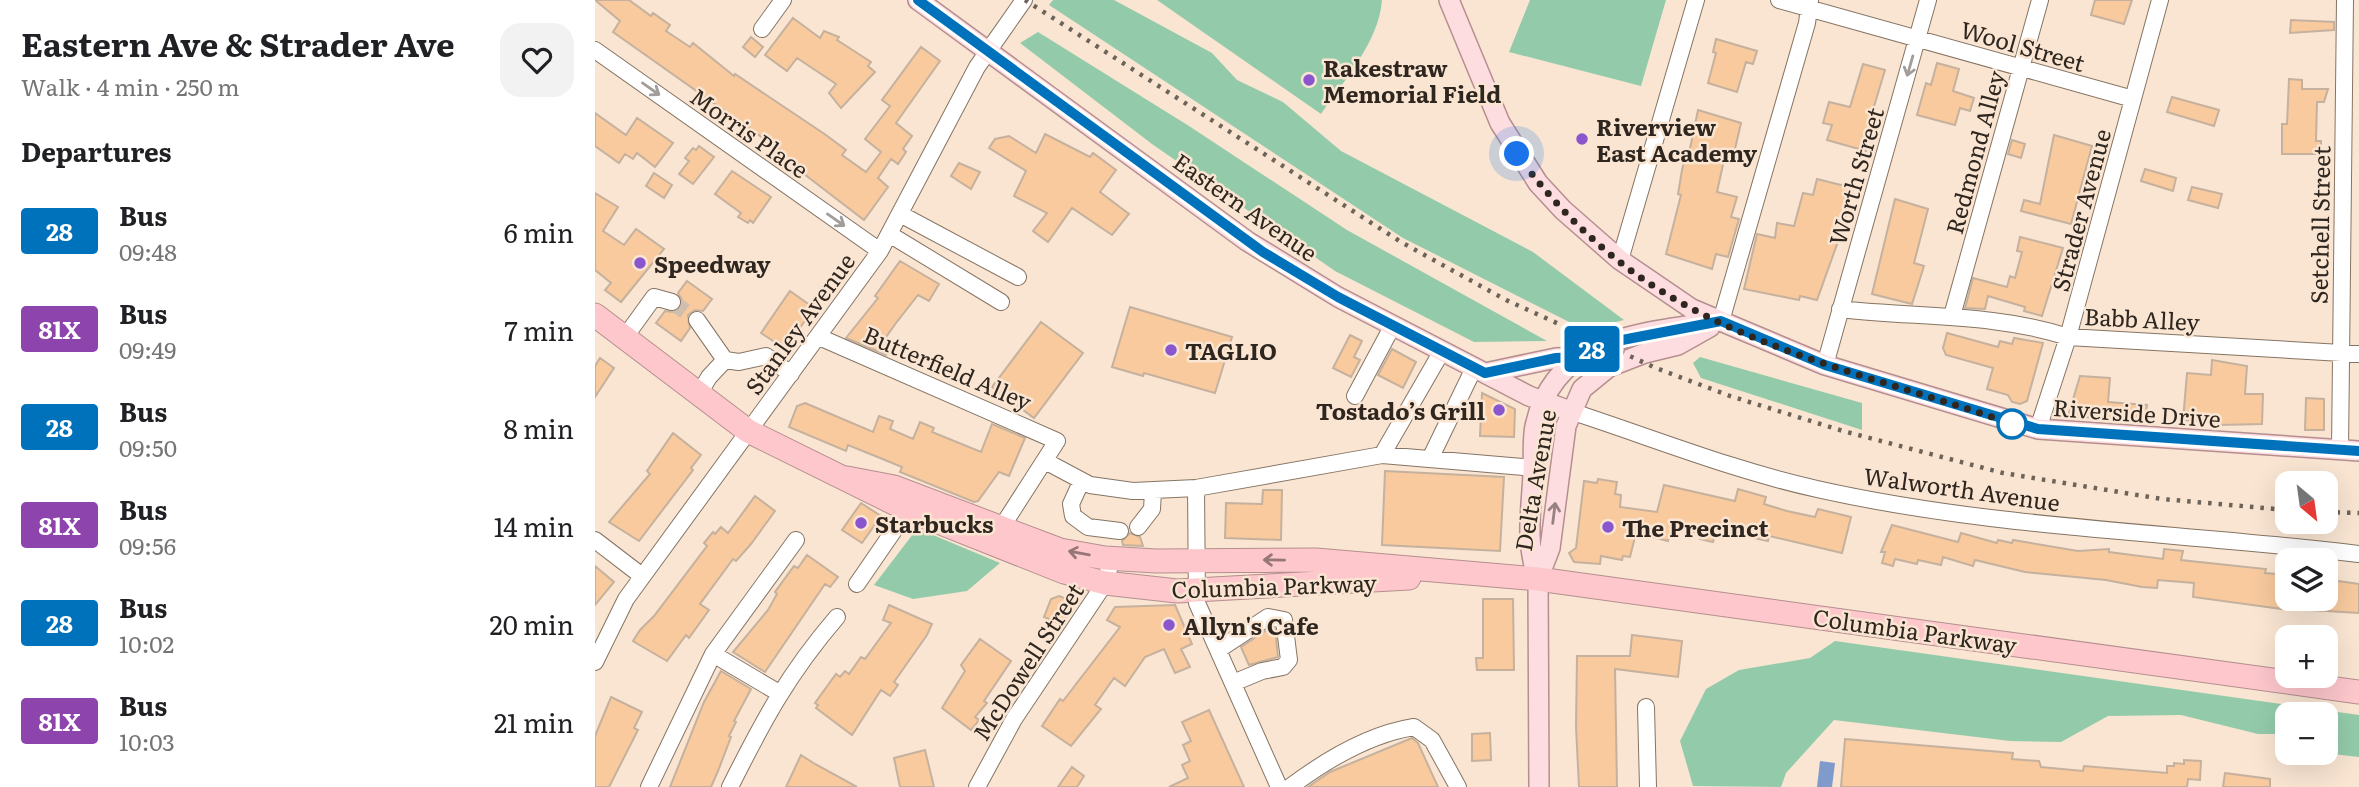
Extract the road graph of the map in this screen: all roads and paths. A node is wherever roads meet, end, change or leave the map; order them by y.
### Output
1 (783, 0) edge
2 (918, 0) edge
3 (1024, 0) edge
4 (1450, 0) edge
5 (1696, 0) edge
6 (1779, 0) edge
7 (1928, 0) edge
8 (2040, 0) edge
9 (2160, 0) edge
10 (2345, 0) edge
11 (1809, 4) edge
12 (762, 29) dead end
13 (1917, 39) junction
14 (595, 50) edge
15 (990, 51) junction
16 (2021, 68) junction
17 (2133, 99) junction
18 (899, 214) junction
19 (889, 234) junction
20 (880, 251) junction
21 (1620, 260) junction
22 (1018, 277) dead end
23 (671, 302) dead end
24 (1001, 302) dead end
25 (1840, 309) junction
26 (595, 315) edge
27 (1952, 316) junction
28 (697, 320) tunnel mouth
29 (1721, 321) junction
30 (1393, 325) junction
31 (625, 337) junction
32 (819, 337) junction
33 (2069, 337) junction
34 (1442, 351) junction
35 (2339, 353) junction
36 (2359, 354) edge
37 (1576, 357) junction
38 (725, 360) junction
39 (1825, 365) junction
40 (1480, 370) junction
41 (791, 374) junction
42 (699, 394) junction
43 (1355, 396) dead end
44 (1543, 402) junction
45 (1570, 411) junction
46 (2038, 429) junction
47 (748, 431) junction
48 (2350, 451) edge
49 (1383, 456) junction
50 (1430, 459) junction
51 (1045, 461) junction
52 (1534, 468) junction
53 (847, 478) junction
54 (1081, 482) junction
55 (1196, 488) junction
56 (1153, 491) junction
57 (908, 510) junction
58 (1138, 527) dead end
59 (1120, 531) dead end
60 (997, 535) junction
61 (595, 540) edge
62 (796, 540) dead end
63 (2359, 554) edge
64 (1112, 558) junction
65 (1196, 561) junction
66 (1342, 562) junction
67 (1471, 573) junction
68 (642, 576) junction
69 (1538, 579) junction
70 (1105, 583) junction
71 (857, 584) dead end
72 (1196, 590) junction
73 (837, 617) dead end
74 (1218, 650) junction
75 (713, 654) junction
76 (595, 662) edge
77 (1233, 683) junction
78 (2359, 692) edge
79 (779, 693) junction
80 (1646, 708) dead end
81 (649, 787) edge
82 (730, 787) edge
83 (977, 787) edge
84 (1279, 787) edge
85 (1290, 787) edge
86 (1458, 787) edge
87 (1539, 787) edge
88 (1648, 787) edge

1 - 12 street
2 - 15 main road, Eastern Avenue
3 - 15 street, Stanley Avenue
4 - 21 main road, Riverside Drive
5 - 21 street
6 - 11 street, Wool Street
7 - 13 street, Worth Street
8 - 16 street, Redmond Alley
9 - 17 street, Strader Avenue
10 - 35 street, Setchell Street
11 - 13 street, Wool Street
11 - 29 street
13 - 16 street, Wool Street
13 -> 25 street, Worth Street
14 -> 20 street, Morris Place
15 - 18 street, Stanley Avenue
15 - 30 main road, Eastern Avenue
16 - 17 street, Wool Street
16 - 27 street, Redmond Alley
17 - 33 street, Strader Avenue
18 - 19 street, Stanley Avenue
18 - 22 street
19 - 20 street, Stanley Avenue
19 - 24 street
20 - 32 street, Stanley Avenue
21 - 29 main road, Riverside Drive
23 - 31 street
25 - 27 street, Babb Alley
25 - 39 street, Worth Street
26 - 31 highway, Columbia Parkway
27 - 33 street, Babb Alley
28 - 38 street
29 - 37 main road, Delta Avenue
29 - 39 main road, Riverside Drive
29 - 45 main road, Delta Avenue
30 - 34 main road, Eastern Avenue
30 - 43 street
31 - 42 highway, Columbia Parkway
32 - 41 street, Stanley Avenue
32 - 51 street, Butterfield Alley
33 - 35 street, Babb Alley
33 - 46 street, Strader Avenue
34 - 40 main road, Eastern Avenue
34 - 49 street
35 - 36 street, Babb Alley
35 - 48 street, Setchell Street
37 - 40 main road
37 - 44 main road, Delta Avenue
38 - 41 street
38 - 42 street
39 - 46 main road, Riverside Drive
40 - 44 main road, Eastern Avenue
40 - 50 street
41 - 47 street, Stanley Avenue
42 - 47 highway, Columbia Parkway
44 - 45 main road, Eastern Avenue
44 - 52 main road, Delta Avenue
45 - 63 street, Walworth Avenue
69 -> 45 main road, Delta Avenue
46 - 48 main road, Riverside Drive
47 - 53 highway, Columbia Parkway
47 - 68 street, Stanley Avenue
49 - 50 street
49 - 55 street
50 - 52 street
51 - 54 street
51 - 60 street
52 - 69 main road, Delta Avenue
53 - 57 highway, Columbia Parkway
53 - 60 highway, Columbia Parkway
54 - 56 street
54 - 59 street
55 - 56 street
55 - 65 street
56 - 58 street
57 - 60 highway, Columbia Parkway
57 - 71 street
64 -> 60 highway, Columbia Parkway
60 - 70 highway, Columbia Parkway
61 - 68 street
62 - 75 street
64 - 65 highway, Columbia Parkway
64 - 70 street, McDowell Street
66 -> 65 highway, Columbia Parkway
65 - 72 street
66 - 67 highway, Columbia Parkway
66 - 72 highway
67 - 69 highway, Columbia Parkway
67 - 72 highway, Columbia Parkway
68 - 76 street, Stanley Avenue
69 - 78 highway, Columbia Parkway
69 - 87 main road, Delta Avenue
70 - 72 highway, Columbia Parkway
70 - 83 street, McDowell Street
72 - 74 street
73 - 79 street
74 - 77 street
74 - 77 street
75 - 79 street
75 - 81 street
77 - 84 street
79 - 82 street
80 - 88 street
85 - 86 street

